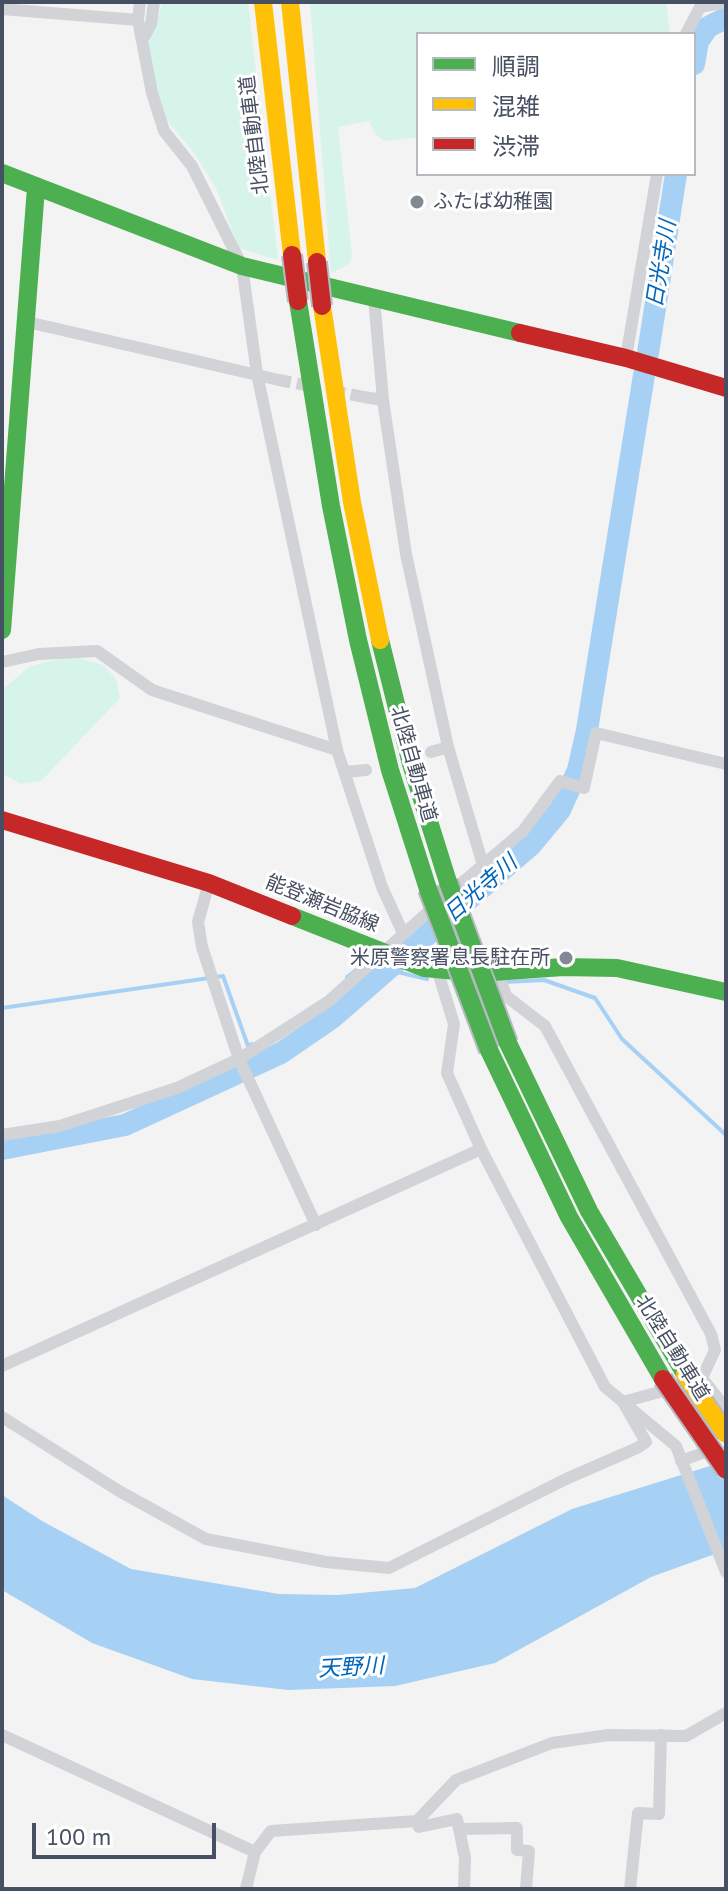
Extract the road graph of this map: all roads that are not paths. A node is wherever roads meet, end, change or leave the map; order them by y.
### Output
1 (140, 2) edge
2 (154, 2) edge
3 (263, 2) edge
4 (290, 2) edge
5 (726, 2) edge
6 (2, 9) edge
7 (138, 20) junction
8 (687, 32) edge
9 (142, 41) junction
10 (2, 173) edge
11 (657, 176) edge
12 (36, 188) junction
13 (242, 266) junction
14 (374, 298) junction
15 (23, 321) junction
16 (626, 358) junction
17 (257, 374) junction
18 (279, 380) tunnel mouth
19 (726, 388) edge
20 (364, 397) tunnel mouth
21 (383, 400) junction
22 (2, 630) edge
23 (2, 662) edge
24 (448, 747) junction
25 (337, 750) junction
26 (431, 752) dead end
27 (726, 764) edge
28 (366, 770) dead end
29 (345, 772) junction
30 (2, 820) edge
31 (483, 865) junction
32 (209, 883) junction
33 (403, 933) junction
34 (385, 953) junction
35 (438, 972) junction
36 (498, 972) junction
37 (726, 992) edge
38 (239, 1059) junction
39 (2, 1135) edge
40 (481, 1149) junction
41 (316, 1225) junction
42 (2, 1366) edge
43 (694, 1376) junction
44 (623, 1402) junction
45 (726, 1409) edge
46 (2, 1417) edge
47 (726, 1434) edge
48 (726, 1445) edge
49 (681, 1461) junction
50 (726, 1470) edge
51 (726, 1572) edge
52 (726, 1713) edge
53 (2, 1735) edge
54 (661, 1735) junction
55 (417, 1821) junction
56 (461, 1829) junction
57 (255, 1852) junction
58 (246, 1889) edge
59 (464, 1889) edge
60 (526, 1889) edge
61 (630, 1889) edge

1 - 7 street
2 - 9 street
3 - 50 main road, 北陸自動車道, bridge
4 - 43 main road, 北陸自動車道, bridge
5 - 8 street
6 - 7 street
7 - 9 street
9 - 13 street
10 - 12 main road
11 - 16 street
12 - 13 main road
12 - 15 main road
13 - 14 main road
13 - 17 street
14 - 16 main road
14 - 21 street
15 - 17 street
15 - 22 main road
16 - 19 main road
17 - 18 street
17 - 25 street
20 - 21 street
21 - 24 street
23 - 25 street
24 - 26 street
24 - 31 street
25 - 29 street
27 - 31 street
28 - 29 street
29 - 33 street
30 - 32 main road, 能登瀬岩脇線
31 - 33 street
32 - 34 main road, 能登瀬岩脇線
32 - 38 street
33 - 34 street
34 - 35 main road, 能登瀬岩脇線
34 - 38 street
35 - 36 main road, 能登瀬岩脇線
35 - 40 street
36 - 37 main road, 能登瀬岩脇線
36 - 43 street
38 - 39 street
38 - 41 street
40 - 41 street
40 - 44 street
41 - 42 street
43 - 44 street
43 - 45 street
43 - 47 main road, 北陸自動車道, bridge
44 - 46 street
44 - 49 street
48 - 49 street
49 - 51 street
52 - 54 street
53 - 57 street
54 - 55 street
54 - 61 street
55 - 56 street
55 - 57 street
56 - 59 street
56 - 60 street
57 - 58 street

